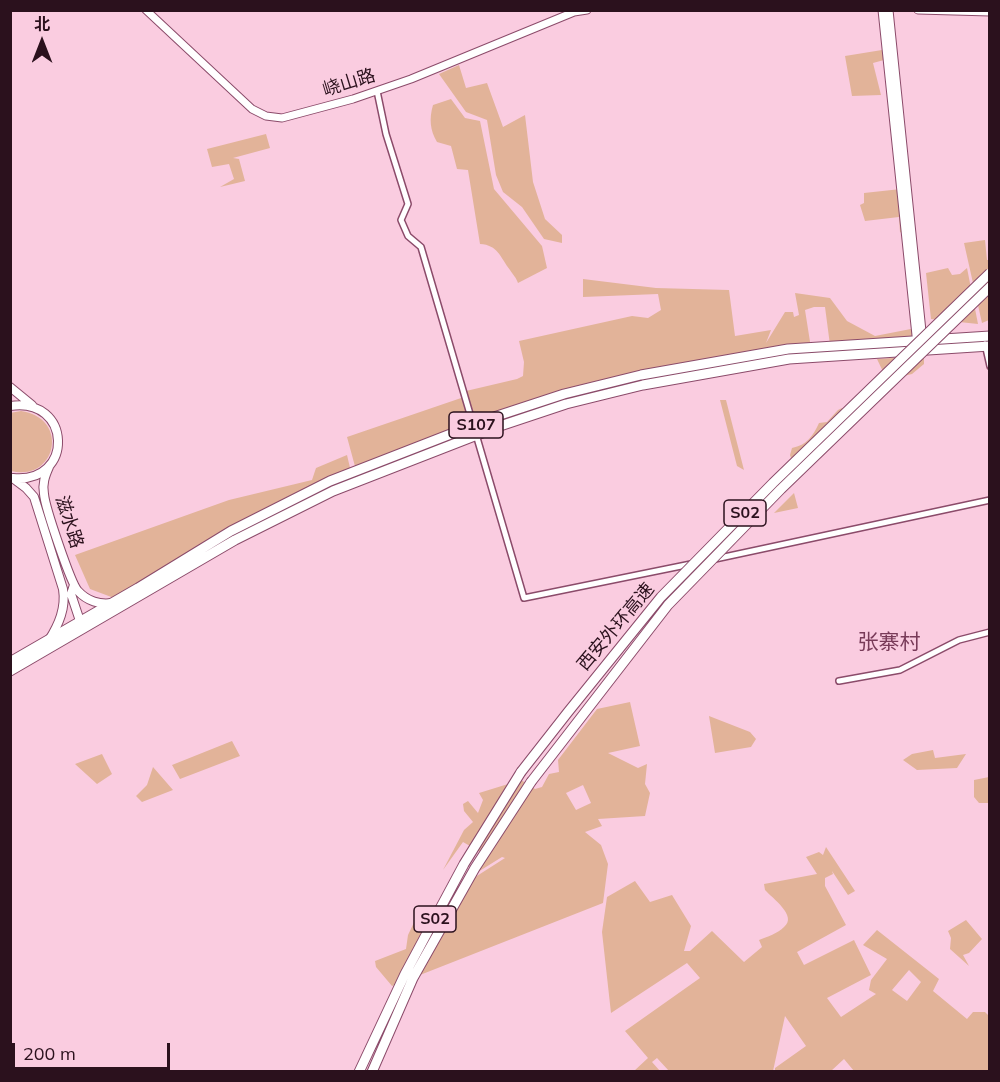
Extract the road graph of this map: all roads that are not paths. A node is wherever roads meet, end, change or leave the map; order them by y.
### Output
1 (146, 10) edge
2 (587, 10) edge
3 (882, 10) edge
4 (889, 10) edge
5 (918, 10) edge
6 (990, 12) edge
7 (377, 91) junction
8 (990, 273) edge
9 (990, 287) edge
10 (987, 341) edge
11 (920, 345) junction
12 (990, 366) edge
13 (10, 387) edge
14 (10, 406) edge
15 (41, 410) junction
16 (474, 431) junction
17 (49, 467) junction
18 (12, 478) edge
19 (990, 500) edge
20 (74, 585) junction
21 (63, 589) junction
22 (71, 594) junction
23 (114, 602) junction
24 (82, 625) junction
25 (990, 632) edge
26 (49, 640) junction
27 (10, 662) edge
28 (10, 671) edge
29 (839, 681) dead end
30 (359, 1071) edge
31 (372, 1071) edge

1 - 7 main road, 峣山路
2 - 7 main road, 峣山路
3 - 11 main road
4 - 11 main road
5 - 6 main road
7 - 16 street
8 - 30 highway, 西安外环高速 / S02, bridge
9 - 31 highway, 西安外环高速 / S02, bridge
10 - 11 highway, S107
10 - 12 street
11 - 16 highway, S107
13 - 15 main road
14 - 15 main road
15 - 17 main road, 滋水路
16 - 19 street
16 - 23 highway, S107
16 - 24 highway, S107
17 - 18 main road
17 - 20 main road, 滋水路
18 - 21 main road, 滋水路
20 - 22 main road
20 - 23 main road
21 - 22 main road
21 - 26 main road
22 - 24 main road
23 - 24 highway, S107
24 - 26 highway, S107
24 - 28 highway, S107
25 - 29 street
26 - 27 highway, S107

